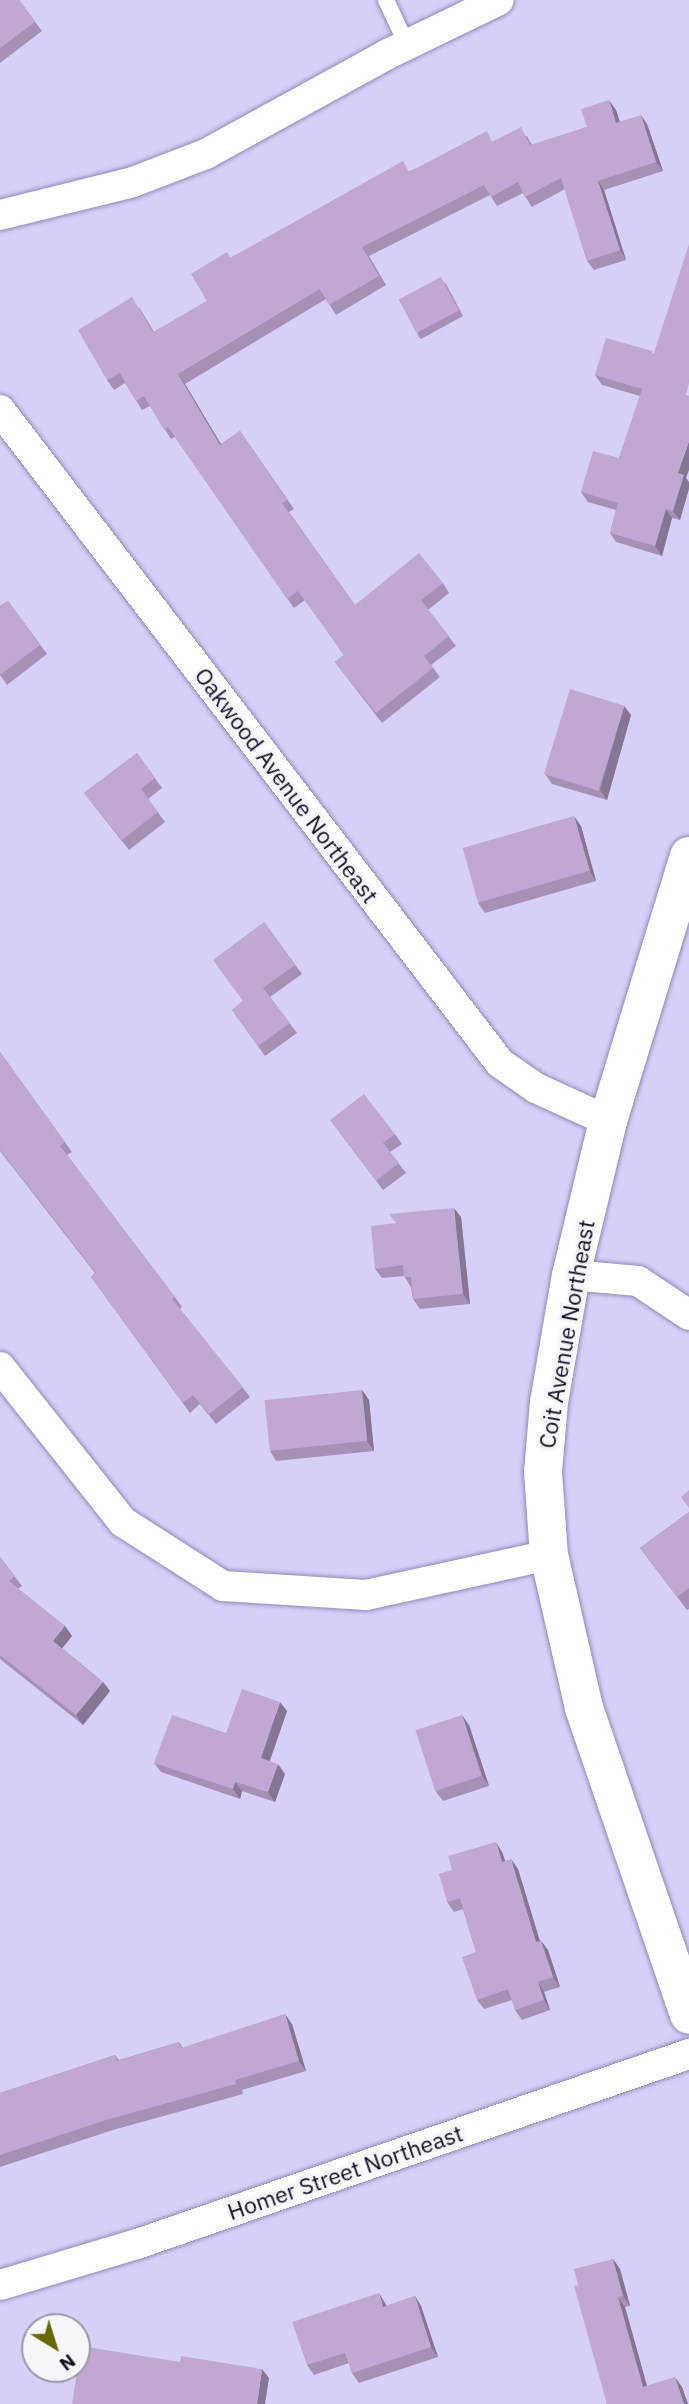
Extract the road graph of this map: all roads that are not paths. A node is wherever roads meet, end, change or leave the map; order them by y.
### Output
1 (386, 0) edge
2 (499, 0) edge
3 (407, 45) junction
4 (0, 215) edge
5 (0, 410) edge
6 (689, 856) edge
7 (608, 1121) junction
8 (571, 1275) junction
9 (689, 1315) edge
10 (0, 1367) edge
11 (549, 1555) junction
12 (689, 2015) edge
13 (689, 2054) edge
14 (0, 2285) edge

1 - 3 lane
2 - 3 street
3 - 4 street
5 - 7 street, Oakwood Avenue Northeast
6 - 7 street, Coit Avenue Northeast
7 - 8 street, Coit Avenue Northeast
8 - 9 street
8 - 11 street, Coit Avenue Northeast
10 - 11 street
11 - 12 street, Coit Avenue Northeast
13 - 14 street, Homer Street Northeast

